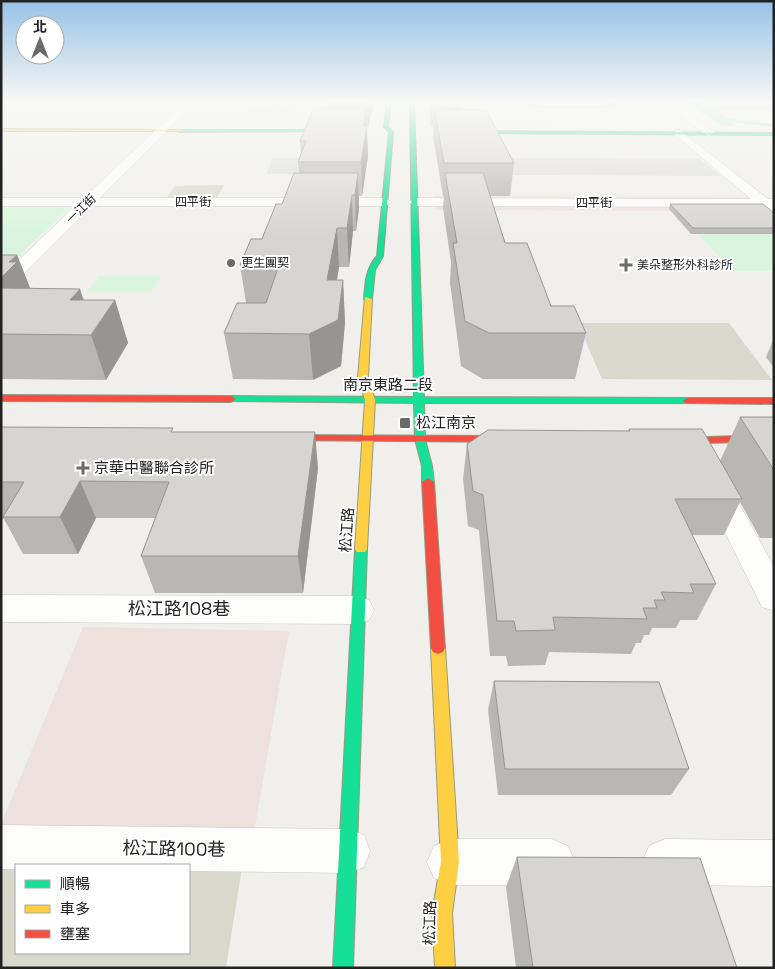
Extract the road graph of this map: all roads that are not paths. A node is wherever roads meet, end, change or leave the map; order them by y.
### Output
1 (145, 147) edge
2 (390, 147) edge
3 (415, 147) edge
4 (697, 147) edge
5 (1, 202) edge
6 (89, 202) junction
7 (385, 202) junction
8 (415, 202) junction
9 (771, 205) edge
10 (1, 287) edge
11 (1, 398) edge
12 (370, 400) junction
13 (419, 400) junction
14 (774, 402) edge
15 (263, 438) edge
16 (368, 438) junction
17 (420, 438) junction
18 (774, 438) edge
19 (524, 440) edge
20 (662, 440) edge
21 (692, 441) junction
22 (774, 598) edge
23 (1, 608) edge
24 (357, 610) junction
25 (1, 847) edge
26 (348, 851) junction
27 (450, 862) junction
28 (774, 863) edge
29 (343, 968) edge
30 (445, 968) edge

1 - 6 street, 一江街
2 - 7 main road, 松江路
3 - 8 main road, 松江路
4 - 9 street
5 - 6 street, 四平街
6 - 7 street, 四平街
6 - 10 street, 一江街
7 - 12 main road, 松江路
8 - 9 street, 四平街
8 - 13 main road, 松江路
11 - 12 main road, 南京東路二段
12 - 13 main road, 南京東路二段
12 - 16 main road, 松江路
13 - 14 main road, 南京東路二段
13 - 17 main road, 松江路
15 - 16 main road
16 - 17 main road
16 - 24 main road, 松江路
17 - 19 main road
17 - 27 main road, 松江路
18 - 21 main road
20 - 21 main road
21 - 22 street
23 - 24 street, 松江路108巷
24 - 26 main road, 松江路
25 - 26 street, 松江路100巷
26 - 29 main road, 松江路
27 - 28 street
27 - 30 main road, 松江路

